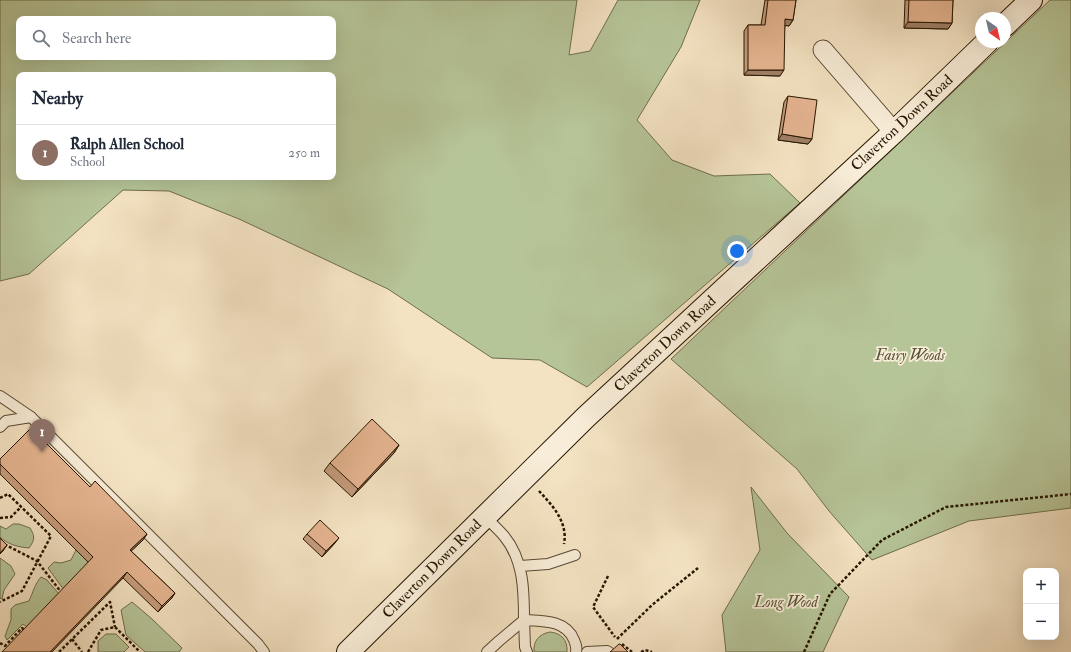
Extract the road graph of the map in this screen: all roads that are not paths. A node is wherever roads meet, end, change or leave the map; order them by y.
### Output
1 (1031, 0) edge
2 (1011, 19) edge
3 (981, 48) edge
4 (823, 50) dead end
5 (894, 132) junction
6 (0, 396) edge
7 (31, 417) junction
8 (0, 427) edge
9 (485, 516) junction
10 (575, 555) dead end
11 (520, 566) junction
12 (524, 620) junction
13 (264, 652) edge
14 (348, 652) edge
15 (487, 652) edge
16 (527, 652) edge
17 (576, 652) edge
18 (588, 652) edge
19 (609, 652) edge

1 - 2 street
3 - 5 street, Claverton Down Road
4 - 5 street
5 - 9 street, Claverton Down Road
6 - 7 lane
7 - 8 lane
7 - 13 lane
9 - 11 lane
9 - 14 street, Claverton Down Road
10 - 11 lane
11 - 12 lane
12 - 15 lane
12 - 16 lane
12 - 17 lane
18 - 19 lane

